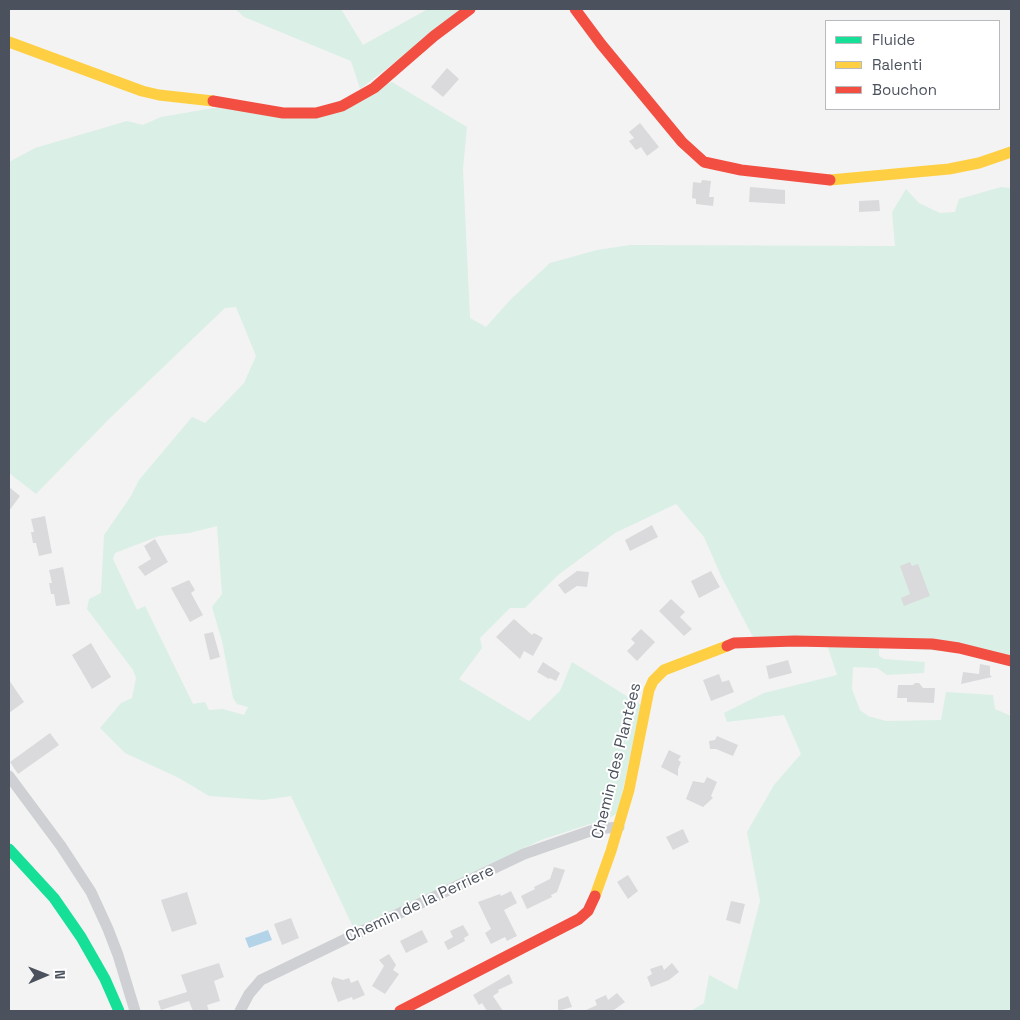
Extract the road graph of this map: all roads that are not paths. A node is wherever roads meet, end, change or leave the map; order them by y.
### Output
1 (470, 9) edge
2 (575, 9) edge
3 (9, 42) edge
4 (1011, 152) edge
5 (1011, 661) edge
6 (9, 776) edge
7 (619, 827) junction
8 (9, 849) edge
9 (119, 1011) edge
10 (135, 1011) edge
11 (240, 1011) edge
12 (400, 1011) edge

1 - 3 street
2 - 4 street
5 - 7 street, Chemin des Plantées
6 - 10 street
7 - 11 street, Chemin de la Perriere
7 - 12 street, Chemin des Plantées
8 - 9 street

